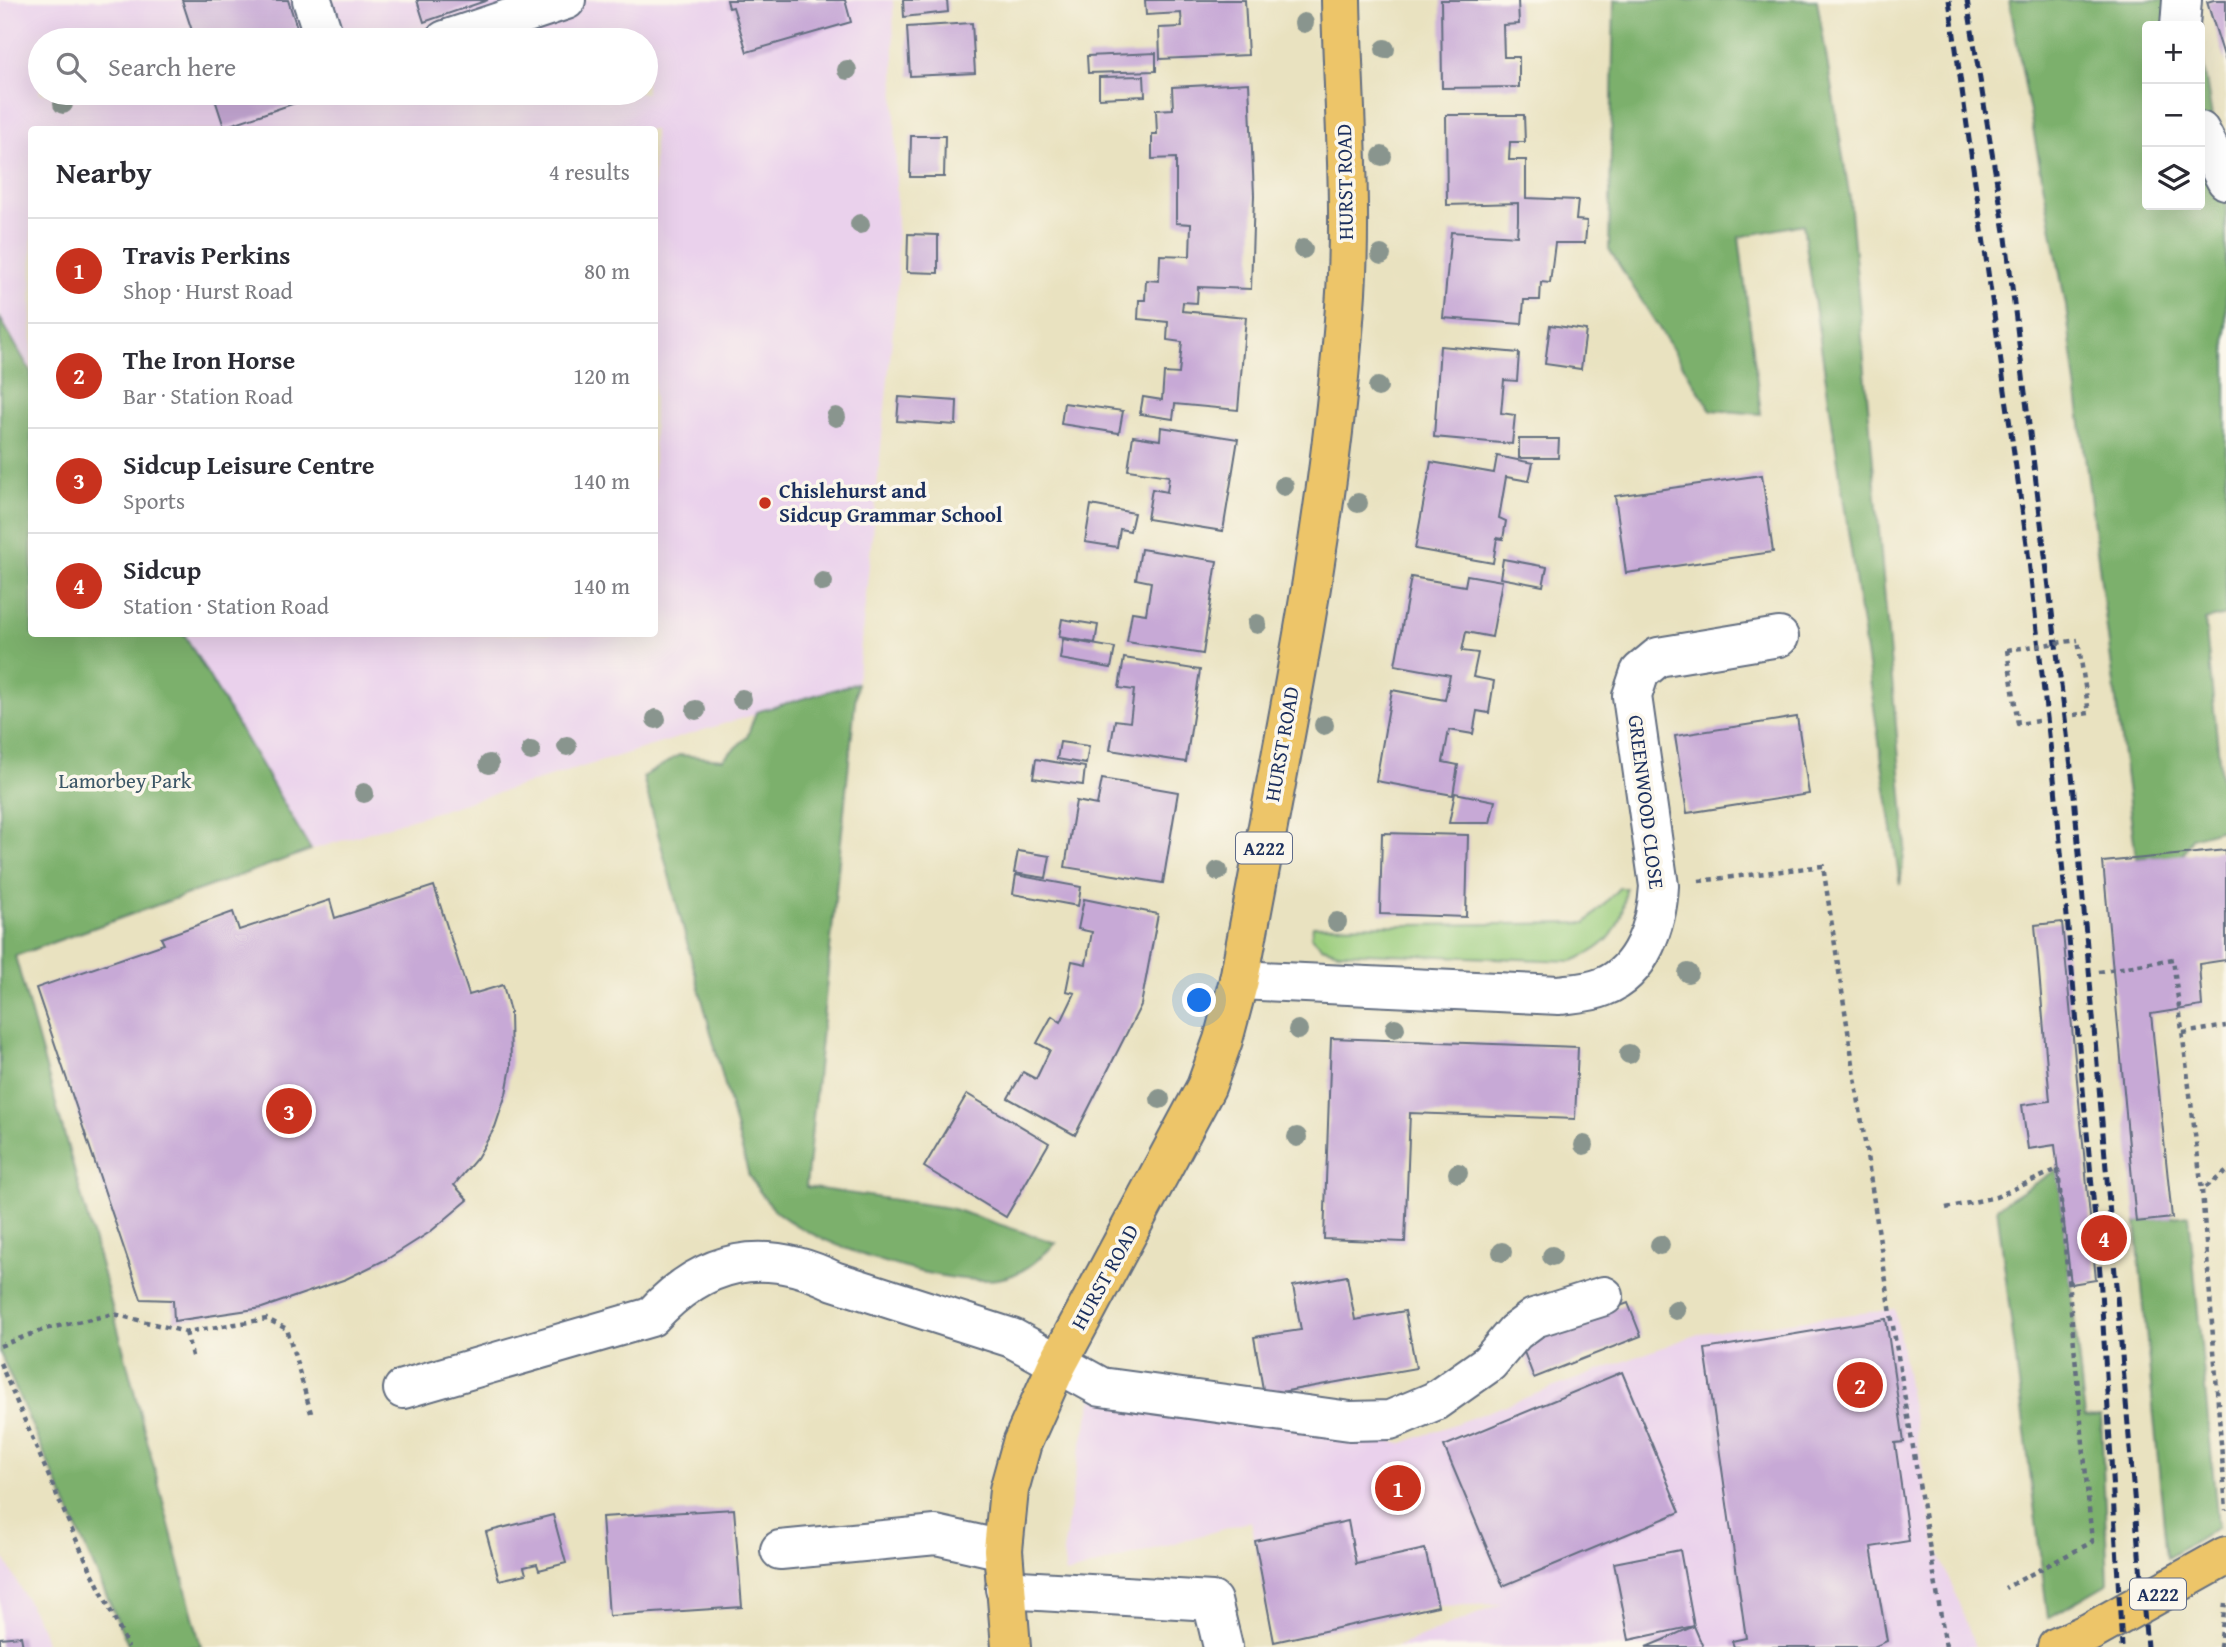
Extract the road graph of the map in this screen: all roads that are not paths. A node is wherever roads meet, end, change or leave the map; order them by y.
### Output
1 (312, 0) edge
2 (1341, 0) edge
3 (2182, 0) edge
4 (556, 2) edge
5 (2180, 21) edge
6 (321, 28) edge
7 (480, 28) edge
8 (2205, 140) edge
9 (2226, 180) edge
10 (1779, 637) dead end
11 (1239, 980) junction
12 (1604, 1296) dead end
13 (1056, 1365) junction
14 (403, 1389) dead end
15 (780, 1550) dead end
16 (1003, 1550) junction
17 (2226, 1556) edge
18 (1005, 1589) junction
19 (1011, 1647) edge
20 (1223, 1647) edge
21 (2057, 1647) edge

1 - 6 street
2 - 11 main road, HURST ROAD / A222
3 - 5 street
4 - 7 street
8 - 9 street
10 - 11 street, GREENWOOD CLOSE
11 - 13 main road, HURST ROAD / A222
12 - 13 street
13 - 14 street
13 - 16 main road, HURST ROAD / A222
15 - 16 street
16 - 18 main road, HURST ROAD / A222
17 - 21 main road, A222
18 - 19 main road, HURST ROAD / A222
18 - 20 street

